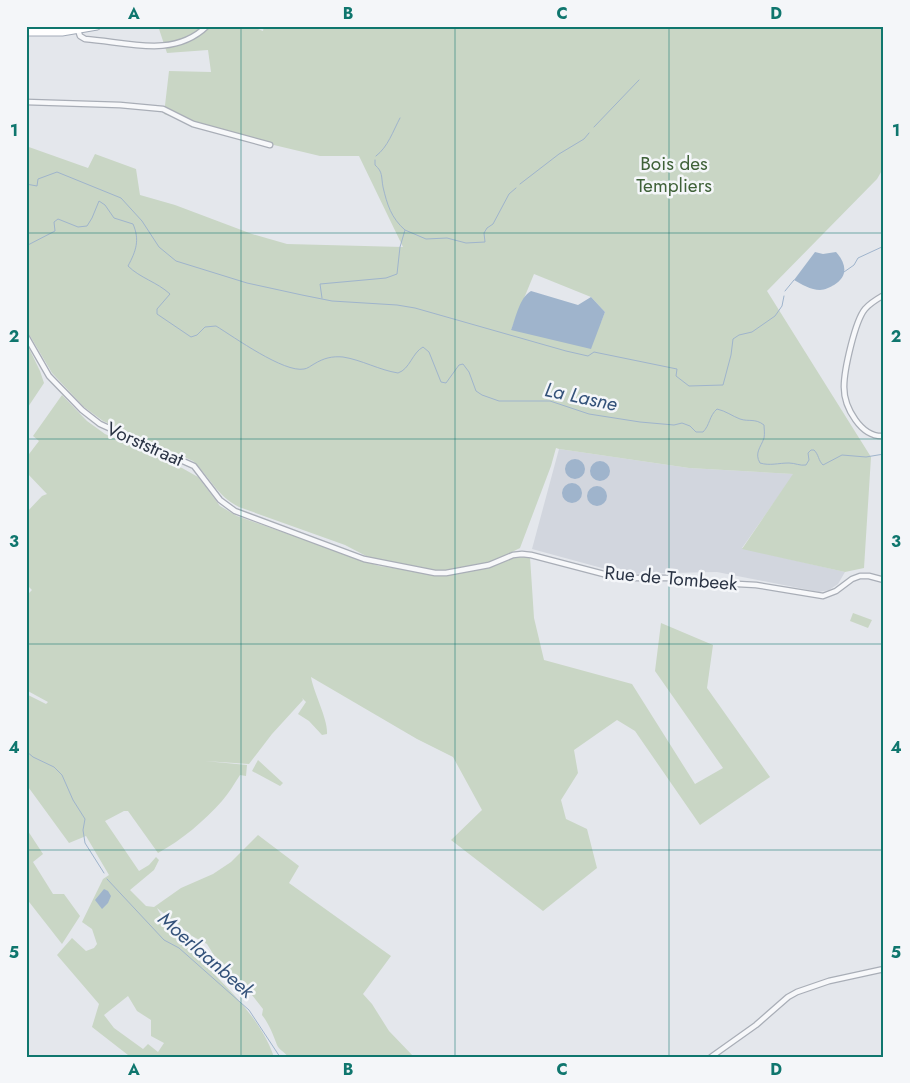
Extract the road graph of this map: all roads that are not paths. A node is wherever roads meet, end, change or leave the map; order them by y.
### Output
1 (97, 26) edge
2 (207, 26) edge
3 (78, 30) junction
4 (26, 32) edge
5 (26, 102) edge
6 (270, 145) dead end
7 (884, 295) edge
8 (881, 299) edge
9 (26, 336) edge
10 (884, 436) edge
11 (426, 571) joint
12 (884, 580) edge
13 (884, 969) edge
14 (711, 1057) edge

1 - 3 main road
2 - 3 street
3 - 4 main road
5 - 6 street
7 - 8 street
8 - 10 street
9 - 11 street, Vorststraat
11 - 12 street, Rue de Tombeek
13 - 14 street

